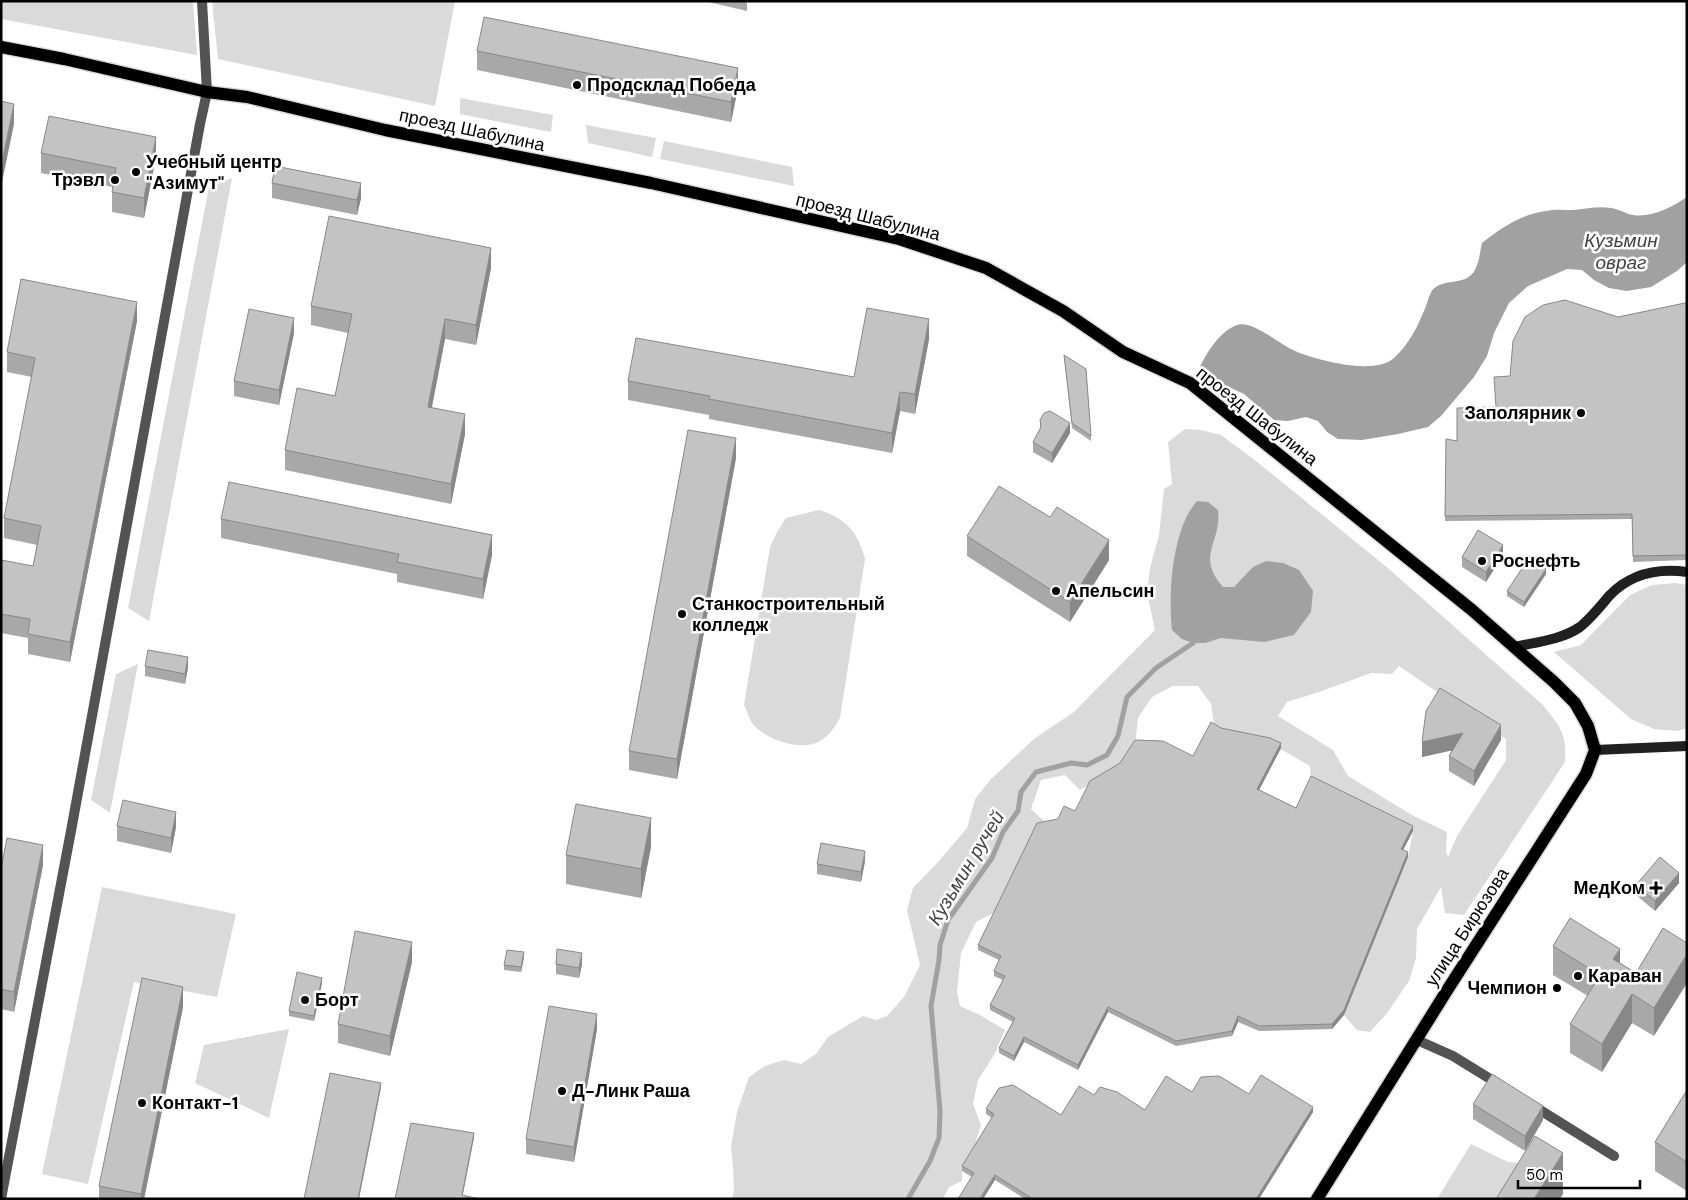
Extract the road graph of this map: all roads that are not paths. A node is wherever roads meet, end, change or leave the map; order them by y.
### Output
1 (202, 1) edge
2 (1, 47) edge
3 (207, 92) junction
4 (1687, 572) edge
5 (1514, 647) junction
6 (1687, 746) edge
7 (1595, 750) junction
8 (1417, 1040) junction
9 (1509, 1091) edge
10 (1525, 1101) edge
11 (1614, 1156) dead end
12 (1, 1199) edge
13 (1317, 1199) edge

1 - 3 street
2 - 3 main road, проезд Шабулина
3 - 5 main road, проезд Шабулина
3 - 12 street
4 - 5 main road
5 - 7 main road, проезд Шабулина
6 - 7 main road
7 - 8 main road, улица Бирюзова
8 - 9 street
8 - 13 main road, улица Бирюзова
10 - 11 street

